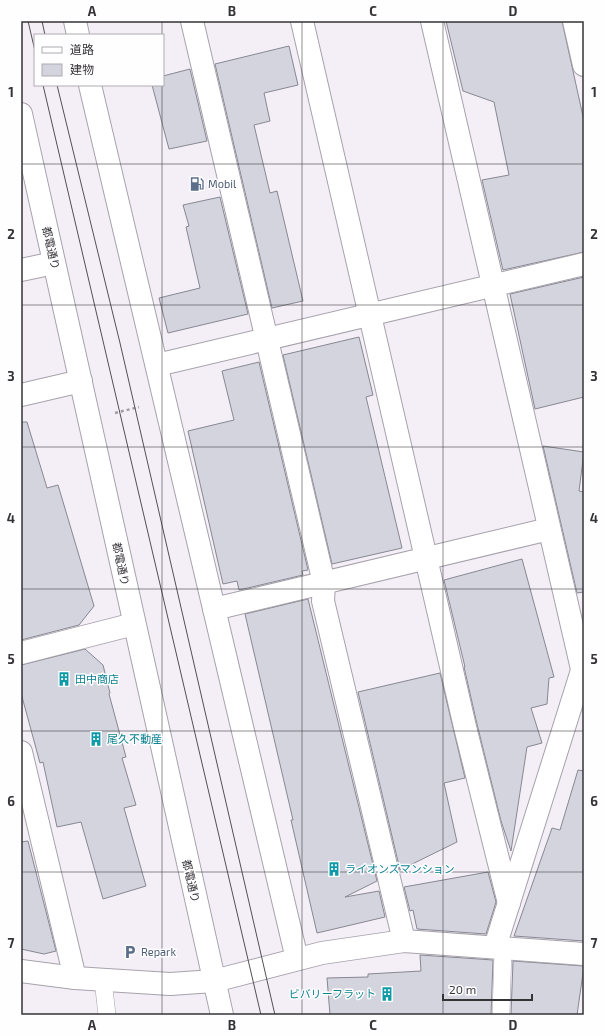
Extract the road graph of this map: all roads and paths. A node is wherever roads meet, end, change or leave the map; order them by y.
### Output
1 (75, 21) edge
2 (192, 21) edge
3 (302, 21) edge
4 (432, 21) edge
5 (574, 21) edge
6 (78, 34) edge
7 (584, 65) edge
8 (90, 86) edge
9 (21, 114) edge
10 (54, 263) junction
11 (584, 264) edge
12 (21, 270) edge
13 (494, 286) junction
14 (371, 316) junction
15 (267, 339) junction
16 (157, 365) junction
17 (80, 380) junction
18 (21, 395) edge
19 (165, 401) junction
20 (89, 419) junction
21 (549, 529) junction
22 (426, 558) junction
23 (324, 583) junction
24 (214, 609) junction
25 (134, 624) junction
26 (21, 653) edge
27 (583, 667) edge
28 (21, 752) edge
29 (509, 903) junction
30 (404, 941) junction
31 (499, 948) junction
32 (584, 954) edge
33 (297, 959) junction
34 (21, 971) edge
35 (74, 978) junction
36 (103, 980) junction
37 (214, 981) junction
38 (106, 1015) edge
39 (222, 1015) edge
40 (501, 1015) edge

1 - 6 street
2 - 15 street
3 - 14 street
4 - 13 street
5 - 7 street
8 - 16 street
9 - 10 street, 都電通り
10 - 12 street
10 - 17 street, 都電通り
11 - 13 street
13 - 14 street
13 - 21 street
14 - 15 street
14 - 22 street
15 - 16 street
15 - 23 street
16 - 19 street
17 - 18 street
17 - 20 street, 都電通り
19 - 20 path
19 - 24 street
20 - 25 street, 都電通り
21 - 22 street
21 - 27 street
22 - 23 street
22 - 29 street
23 - 24 street
23 - 30 street
24 - 33 street
25 - 26 street
25 - 37 street, 都電通り
27 - 29 street
28 - 35 street
29 - 31 street
30 - 31 street
30 - 33 street
31 - 32 street
31 - 40 lane
33 - 37 street
34 - 35 street
35 - 36 street
36 - 37 street
36 - 38 lane
37 - 39 street, 都電通り

